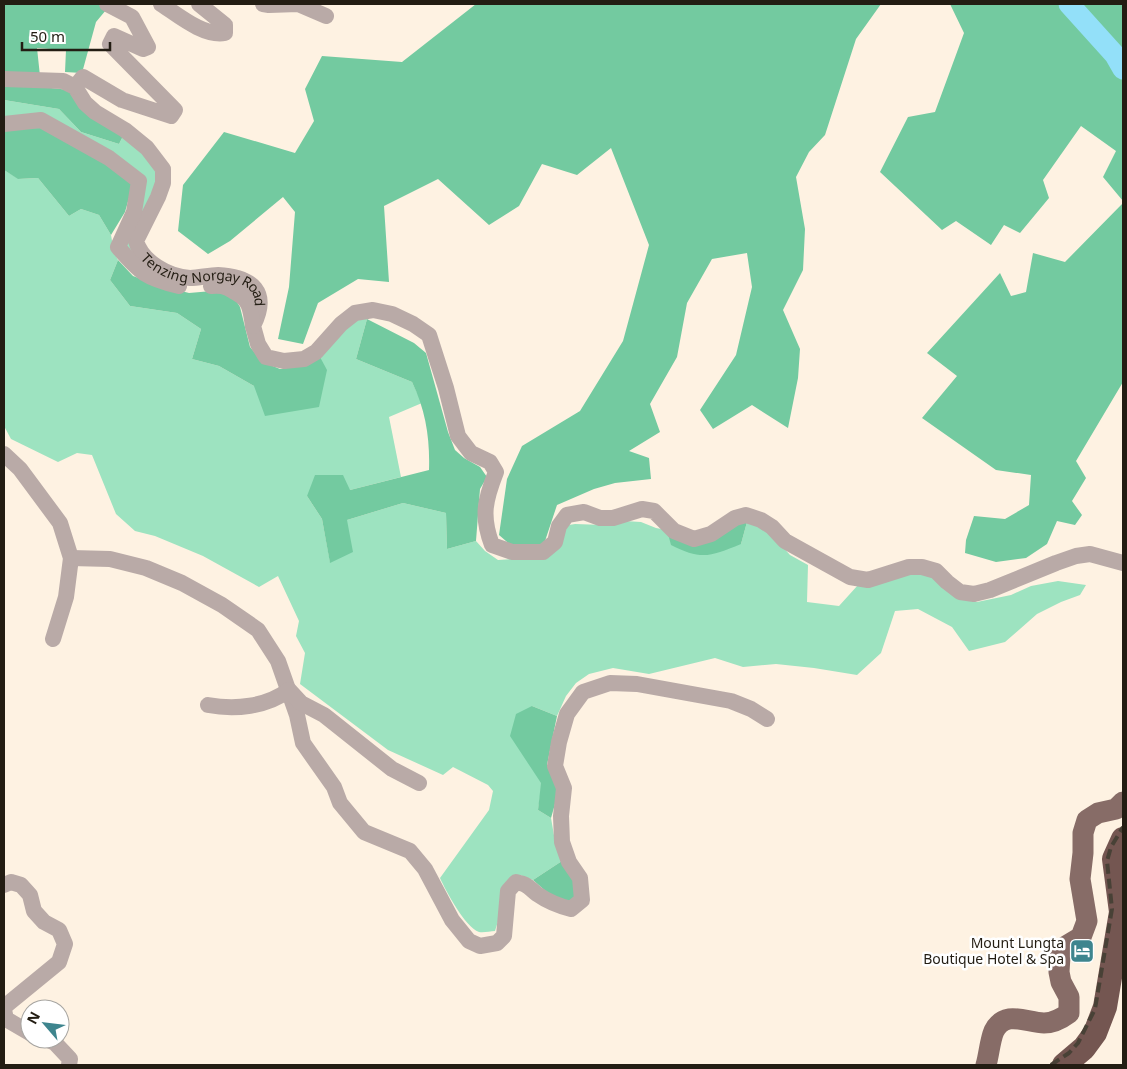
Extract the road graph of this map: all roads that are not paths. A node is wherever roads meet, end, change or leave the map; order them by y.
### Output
1 (107, 4) edge
2 (161, 4) edge
3 (199, 4) edge
4 (263, 4) edge
5 (326, 16) dead end
6 (4, 79) edge
7 (74, 87) junction
8 (4, 124) edge
9 (252, 326) junction
10 (4, 454) edge
11 (71, 558) junction
12 (1123, 563) edge
13 (53, 639) dead end
14 (289, 690) junction
15 (208, 705) dead end
16 (767, 719) dead end
17 (419, 782) dead end
18 (1123, 802) edge
19 (1123, 839) edge
20 (4, 885) edge
21 (4, 1008) edge
22 (20, 1027) edge
23 (61, 1049) edge
24 (69, 1065) edge
25 (986, 1065) edge
26 (1064, 1065) edge

1 - 7 street
2 - 3 street
4 - 5 street
6 - 7 street
7 - 9 street, Tenzing Norgay Road
8 - 9 street
9 - 12 street, Tenzing Norgay Road
10 - 11 street
11 - 13 street
11 - 14 street
14 - 15 street
14 - 16 street
14 - 17 street
18 - 25 main road
19 - 26 highway
20 - 21 street
21 - 22 street
23 - 24 street

